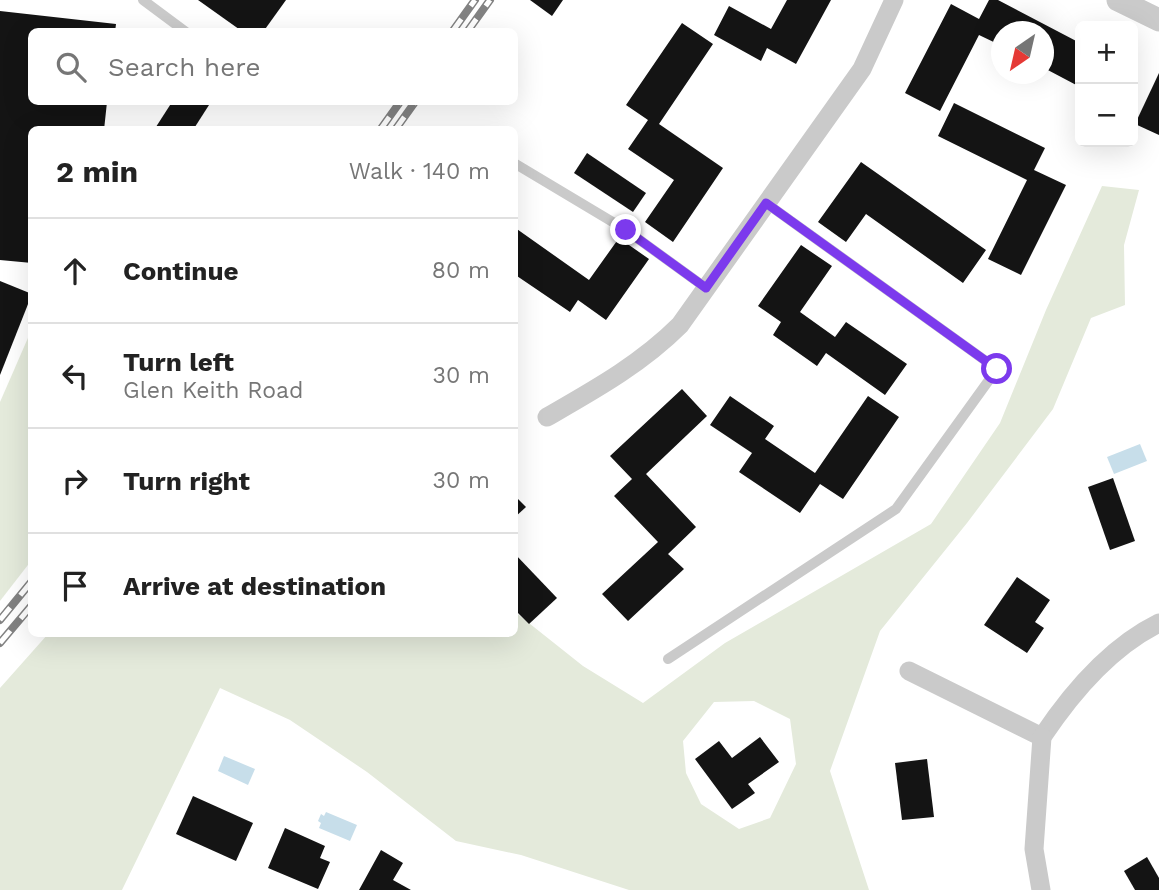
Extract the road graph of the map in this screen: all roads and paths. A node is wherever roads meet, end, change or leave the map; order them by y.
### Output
1 (143, 0) edge
2 (894, 0) edge
3 (1118, 0) edge
4 (1159, 20) edge
5 (181, 28) edge
6 (518, 165) edge
7 (766, 203) junction
8 (706, 288) junction
9 (547, 417) dead end
10 (1159, 623) edge
11 (668, 659) dead end
12 (909, 671) dead end
13 (1042, 737) junction
14 (1041, 890) edge

1 - 5 lane
2 - 7 street
3 - 4 street
6 - 8 lane
7 - 8 street
7 - 11 lane
8 - 9 street
10 - 13 street
12 - 13 street
13 - 14 street

